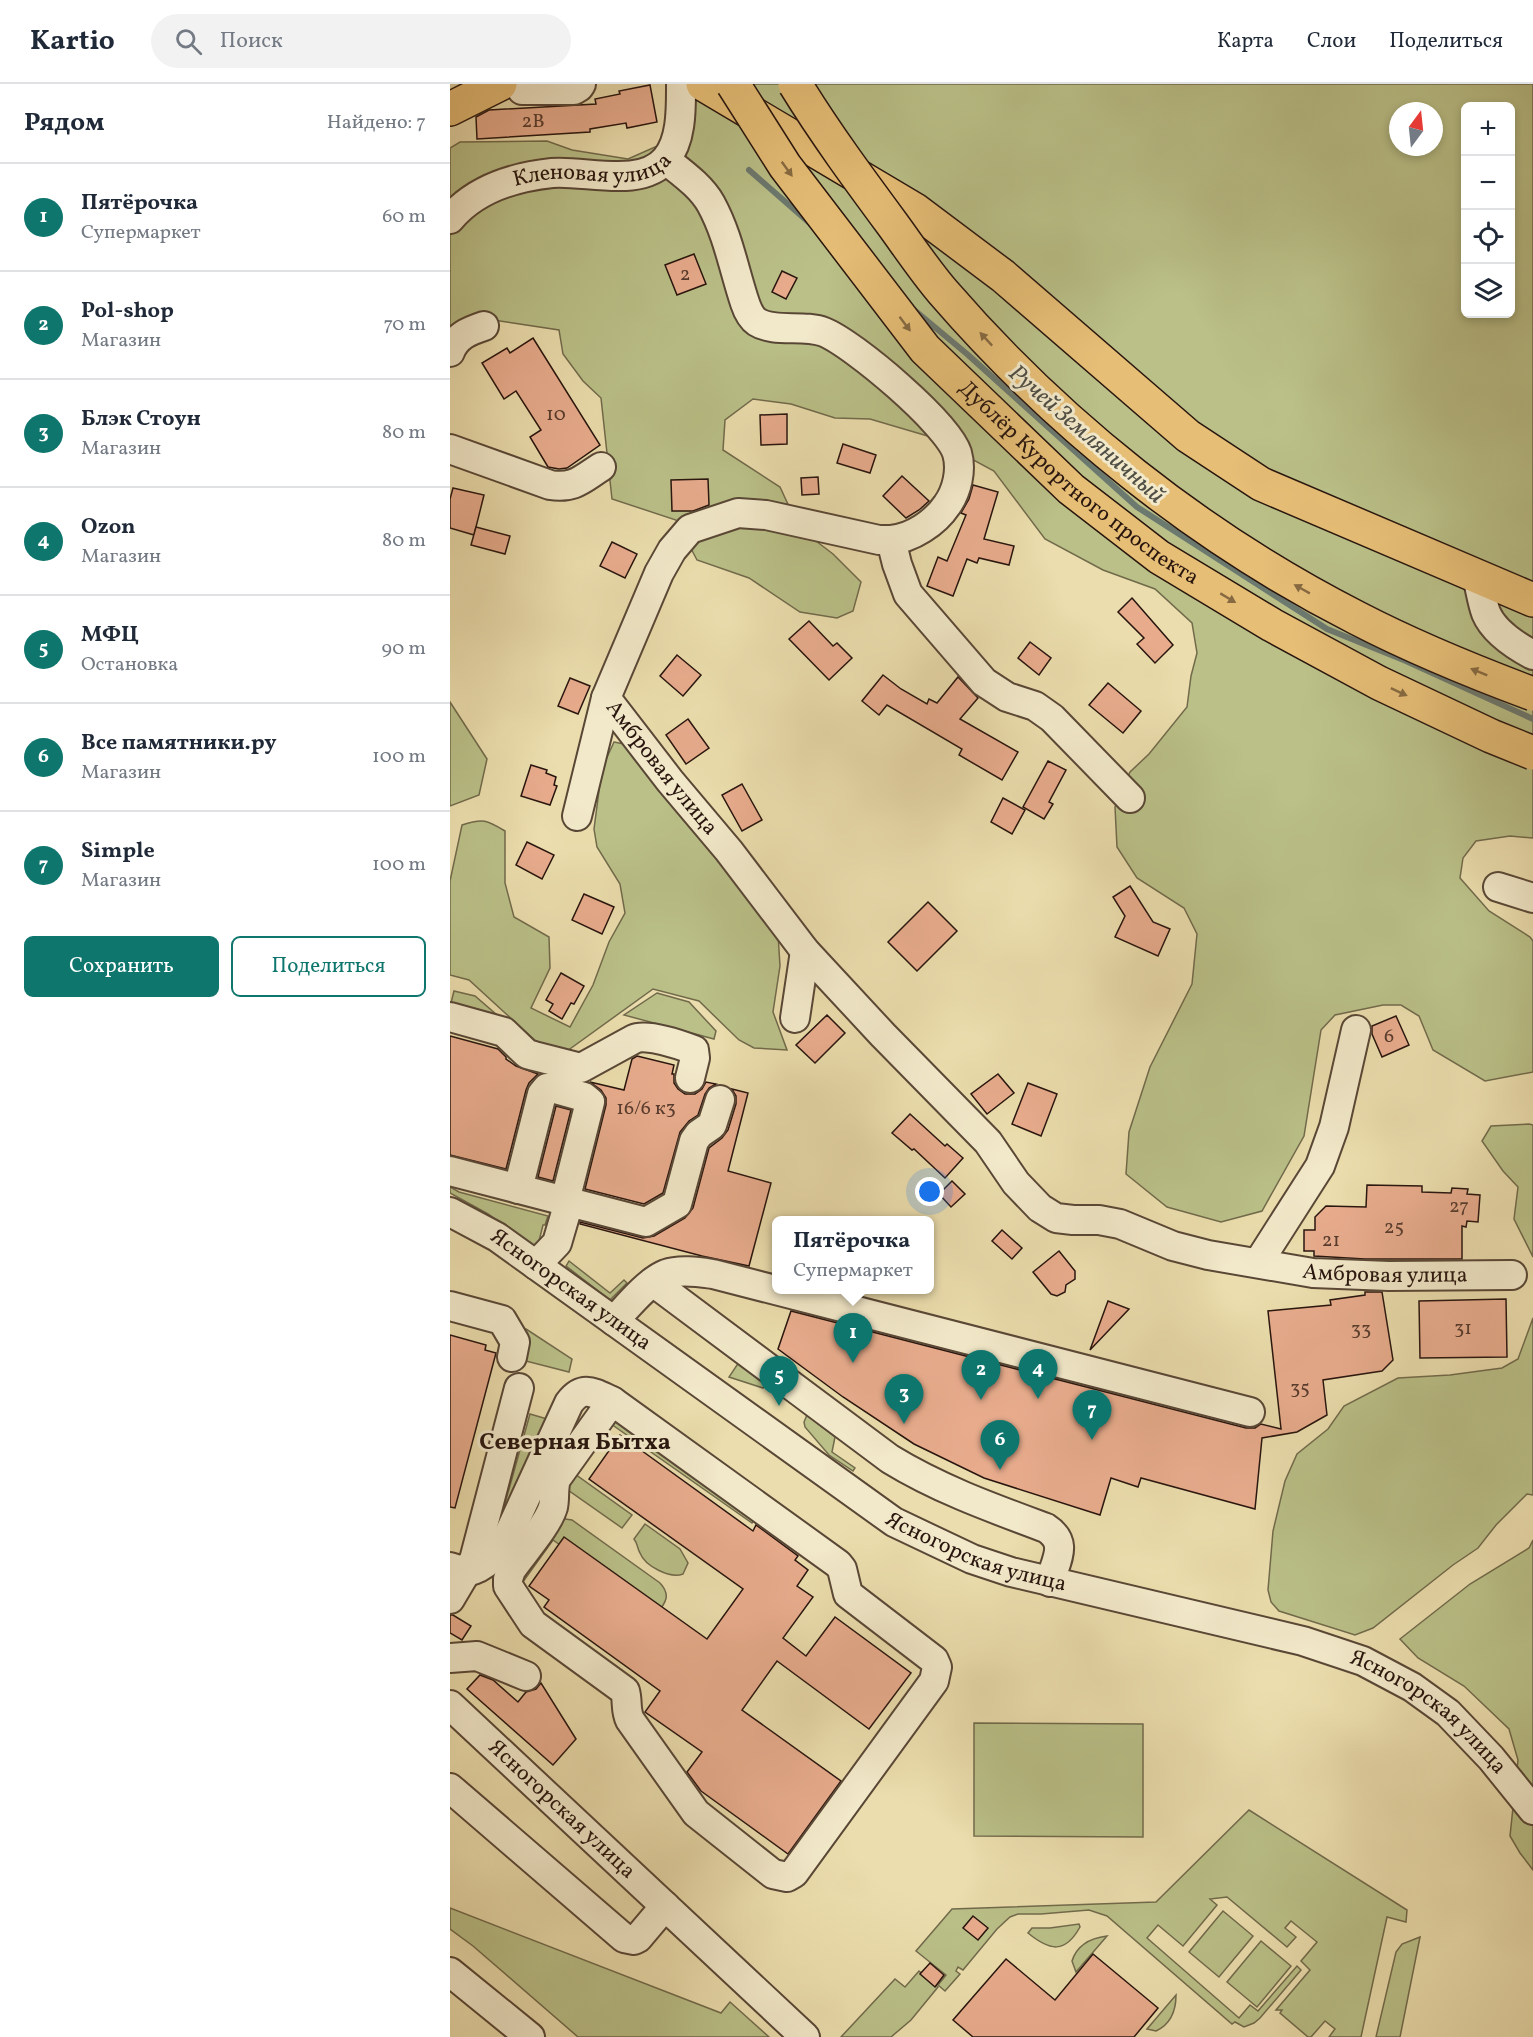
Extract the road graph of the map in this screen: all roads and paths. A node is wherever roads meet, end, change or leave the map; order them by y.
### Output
1 (581, 84) edge
2 (681, 84) edge
3 (703, 84) edge
4 (733, 84) edge
5 (795, 84) edge
6 (511, 87) edge
7 (450, 109) edge
8 (666, 160) junction
9 (450, 219) edge
10 (484, 326) dead end
11 (450, 352) edge
12 (450, 449) edge
13 (601, 467) dead end
14 (891, 540) junction
15 (1477, 576) junction
16 (1533, 600) edge
17 (1533, 655) edge
18 (1533, 694) edge
19 (606, 698) junction
20 (1533, 753) edge
21 (1130, 798) dead end
22 (577, 816) dead end
23 (1498, 887) dead end
24 (1533, 898) edge
25 (805, 951) junction
26 (795, 1018) dead end
27 (458, 1026) edge
28 (1356, 1030) dead end
29 (690, 1078) dead end
30 (720, 1100) dead end
31 (450, 1171) edge
32 (518, 1189) junction
33 (567, 1201) junction
34 (450, 1212) edge
35 (1258, 1263) junction
36 (536, 1265) junction
37 (1512, 1275) dead end
38 (653, 1282) junction
39 (772, 1289) edge
40 (791, 1294) edge
41 (450, 1306) edge
42 (614, 1321) junction
43 (512, 1357) dead end
44 (519, 1388) dead end
45 (612, 1401) junction
46 (1250, 1412) dead end
47 (458, 1569) edge
48 (1050, 1582) junction
49 (450, 1599) edge
50 (450, 1658) edge
51 (526, 1676) dead end
52 (450, 1705) edge
53 (450, 1788) edge
54 (1533, 1810) edge
55 (665, 1906) junction
56 (450, 1972) edge
57 (530, 2037) edge
58 (805, 2037) edge

1 - 6 street
2 - 8 street, Кленовая улица
3 - 15 main road
4 -> 20 main road, Дублёр Курортного проспекта, bridge
18 -> 5 main road, Дублёр Курортного проспекта, bridge
6 - 7 main road
8 - 9 street, Кленовая улица
8 - 14 street
10 - 11 street
12 - 13 street
14 - 19 street, Амбровая улица
14 - 21 street
15 - 16 main road
15 - 17 street
19 - 22 street
19 - 25 street, Амбровая улица
23 - 24 street
25 - 26 street
25 - 35 street, Амбровая улица
27 - 29 street
28 - 35 street
30 - 33 street
31 - 32 street
32 - 33 street
32 - 33 street
33 - 36 street
34 - 36 street, Ясногорская улица
35 - 37 street, Амбровая улица
36 - 42 street, Ясногорская улица
38 - 39 street
38 - 42 street
38 - 48 street
40 - 46 street
41 - 43 street
42 - 48 street, Ясногорская улица
44 - 47 street
45 - 45 street
45 - 47 street
47 - 49 street
48 - 54 street, Ясногорская улица
50 - 51 street
52 - 55 street, Ясногорская улица
53 - 55 street
55 - 58 street, Ясногорская улица
56 - 57 street

